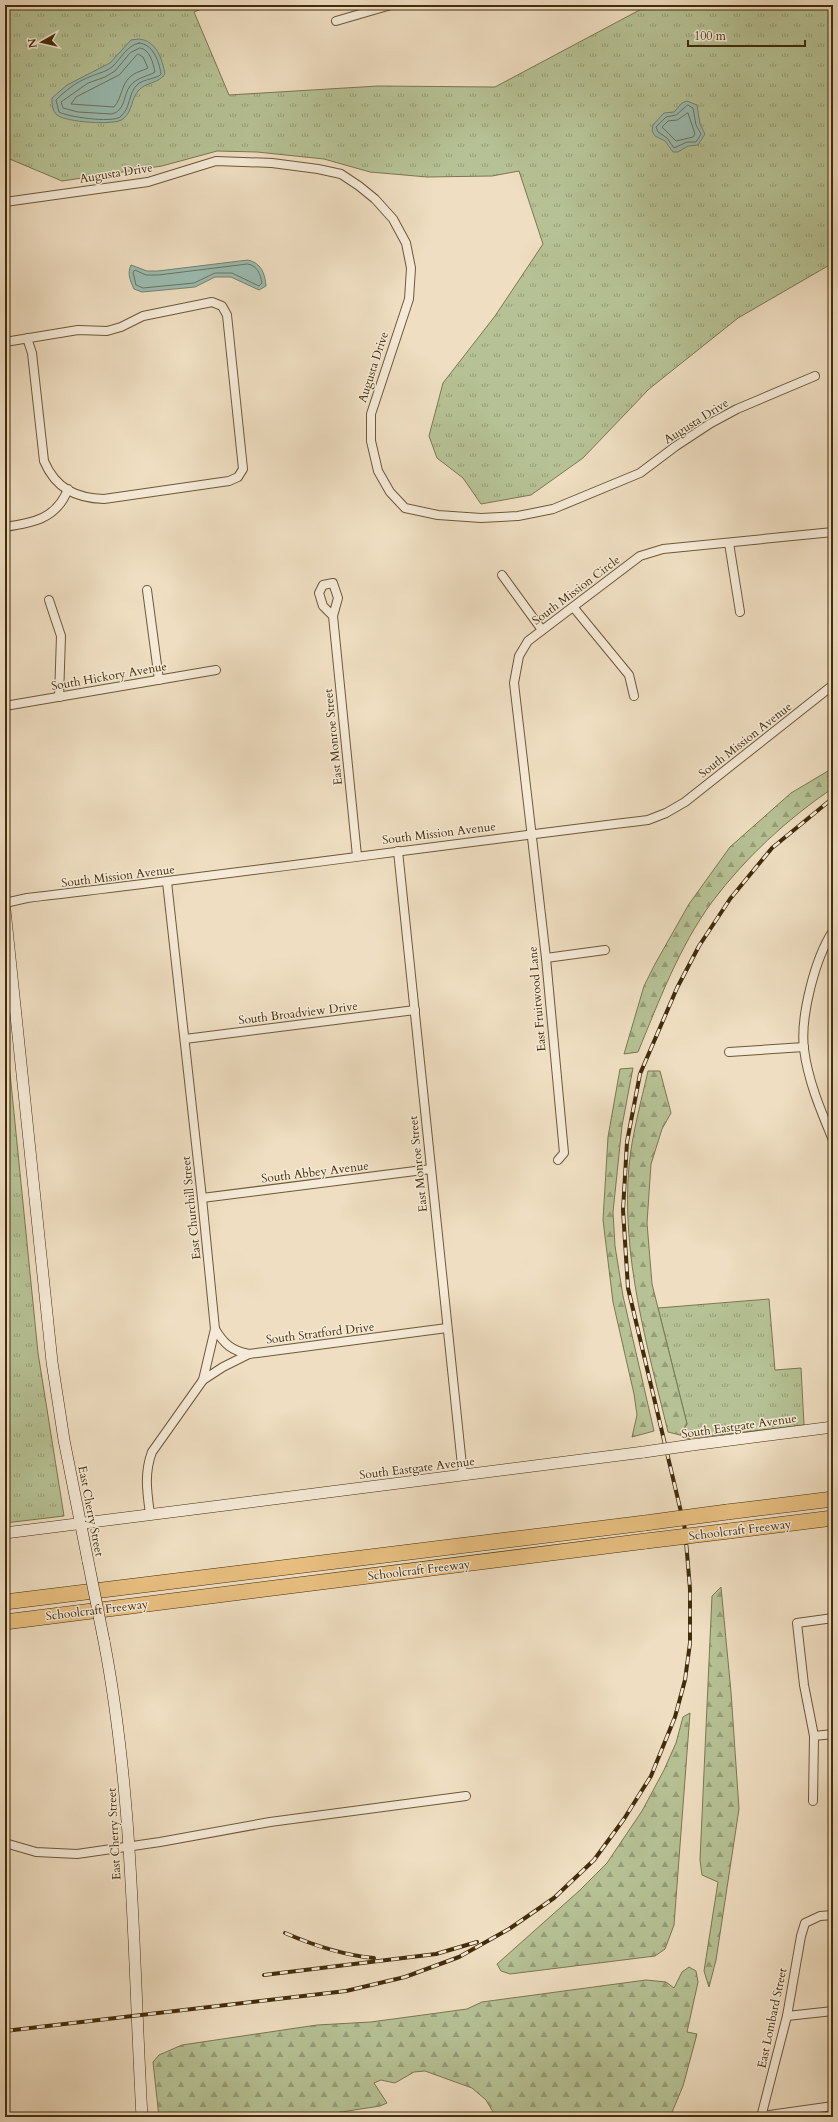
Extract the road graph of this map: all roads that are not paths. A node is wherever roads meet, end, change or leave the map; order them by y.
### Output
1 (391, 5) edge
2 (336, 21) dead end
3 (5, 202) edge
4 (27, 338) junction
5 (5, 342) edge
6 (815, 376) dead end
7 (68, 489) junction
8 (5, 527) edge
9 (833, 532) edge
10 (729, 543) junction
11 (502, 576) dead end
12 (147, 590) dead end
13 (49, 600) dead end
14 (574, 608) junction
15 (740, 612) dead end
16 (333, 616) dead end
17 (542, 630) junction
18 (216, 670) dead end
19 (159, 680) junction
20 (833, 685) edge
21 (634, 696) dead end
22 (59, 697) junction
23 (5, 706) edge
24 (533, 834) junction
25 (398, 851) junction
26 (357, 856) junction
27 (167, 882) junction
28 (5, 903) edge
29 (5, 910) edge
30 (833, 931) edge
31 (605, 950) dead end
32 (546, 958) junction
33 (415, 1010) junction
34 (185, 1039) junction
35 (804, 1047) junction
36 (729, 1052) dead end
37 (829, 1121) edge
38 (833, 1140) edge
39 (558, 1160) dead end
40 (431, 1169) junction
41 (202, 1198) junction
42 (447, 1328) junction
43 (215, 1329) junction
44 (249, 1354) junction
45 (203, 1380) junction
46 (833, 1427) edge
47 (464, 1475) junction
48 (833, 1499) edge
49 (150, 1514) junction
50 (833, 1518) edge
51 (80, 1522) junction
52 (5, 1533) edge
53 (5, 1602) edge
54 (833, 1618) edge
55 (5, 1622) edge
56 (833, 1734) edge
57 (814, 1736) junction
58 (466, 1796) dead end
59 (813, 1801) dead end
60 (5, 1842) edge
61 (128, 1846) junction
62 (833, 1914) edge
63 (833, 2011) edge
64 (787, 2016) junction
65 (833, 2106) edge
66 (761, 2116) edge
67 (142, 2117) edge

1 - 2 street
3 - 6 street, Augusta Drive
4 - 5 street
4 - 7 street
4 - 7 street
7 - 8 street
9 - 10 street, South Mission Circle
10 - 14 street, South Mission Circle
10 - 15 street
11 - 17 street
12 - 19 street
13 - 22 street
14 - 17 street, South Mission Circle
14 - 21 street
16 - 26 street, East Monroe Street
17 - 24 street, South Mission Circle
18 - 19 street, South Hickory Avenue
19 - 22 street, South Hickory Avenue
20 - 24 street, South Mission Avenue
22 - 23 street, South Hickory Avenue
24 - 25 street, South Mission Avenue
24 - 32 street, East Fruitwood Lane
25 - 26 street, South Mission Avenue
25 - 33 street, East Monroe Street
26 - 27 street, South Mission Avenue
27 - 28 street, South Mission Avenue
27 - 34 street, East Churchill Street
29 - 51 street, East Cherry Street
30 - 35 street
31 - 32 street
32 - 39 street, East Fruitwood Lane
33 - 34 street, South Broadview Drive
33 - 40 street, East Monroe Street
34 - 41 street, East Churchill Street
35 - 36 street
35 - 37 street
37 - 38 street
40 - 41 street, South Abbey Avenue
40 - 42 street, East Monroe Street
41 - 43 street, East Churchill Street
42 - 44 street, South Stratford Drive
42 - 47 street, East Monroe Street
43 - 44 street
43 - 45 street, East Churchill Street
44 - 45 street, South Stratford Drive
45 - 49 street, East Churchill Street
46 - 47 street, South Eastgate Avenue, bridge
47 - 49 street, South Eastgate Avenue
48 - 53 highway, Schoolcraft Freeway, bridge
49 - 51 street, South Eastgate Avenue
50 - 55 highway, Schoolcraft Freeway, bridge
51 - 52 street, South Eastgate Avenue
51 - 61 street, East Cherry Street, bridge
54 - 57 street
56 - 57 street
57 - 59 street
58 - 61 street
60 - 61 street
61 - 67 street, East Cherry Street
62 - 64 street, East Lombard Street
63 - 64 street
64 - 66 street, East Lombard Street
65 - 66 street

